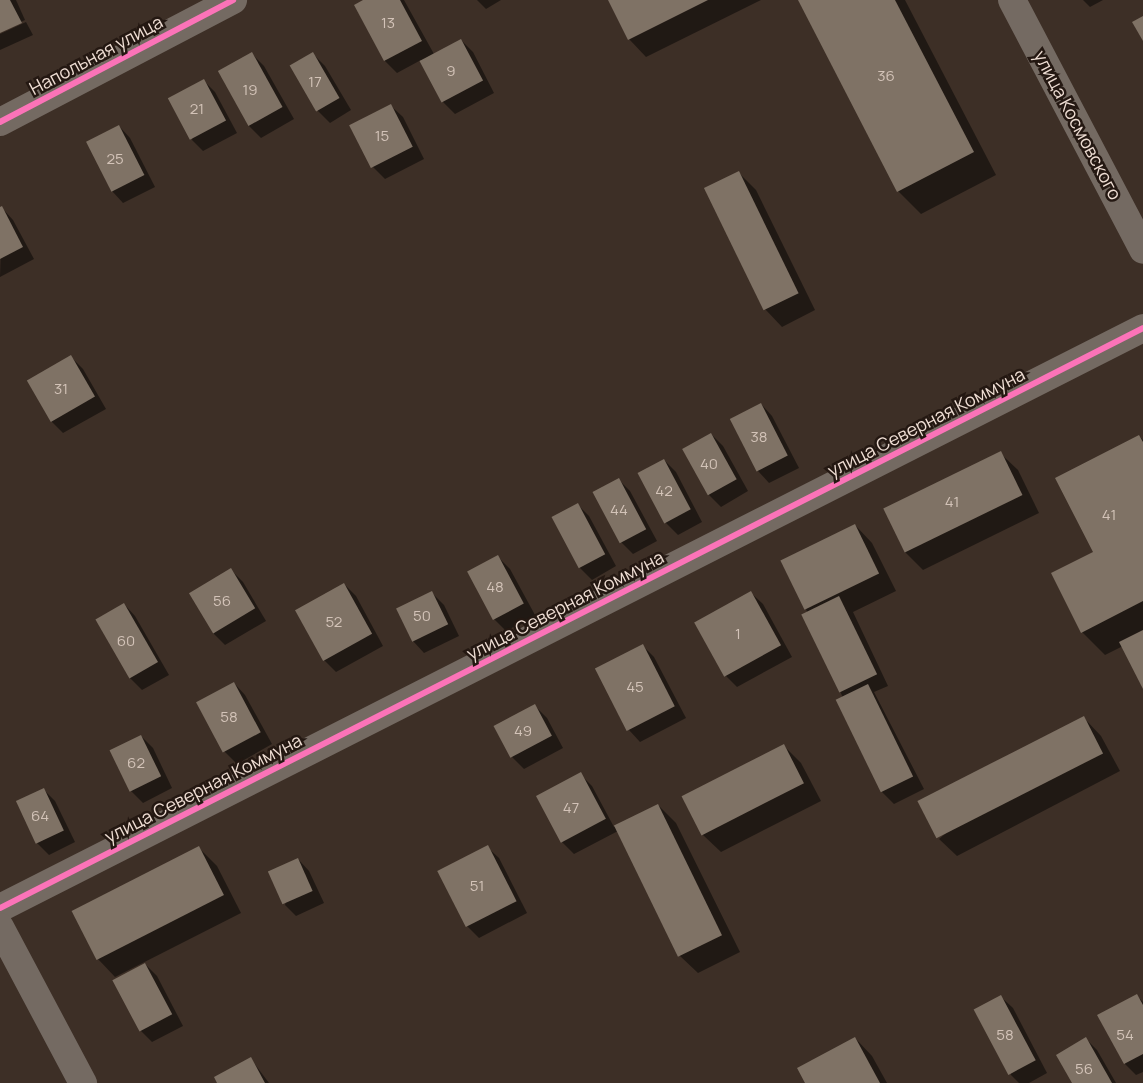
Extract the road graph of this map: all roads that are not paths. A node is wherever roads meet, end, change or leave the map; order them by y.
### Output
1 (233, 0) edge
2 (1012, 0) edge
3 (0, 122) edge
4 (1143, 250) edge
5 (1143, 328) edge
6 (0, 908) edge
7 (0, 927) edge
8 (83, 1083) edge

1 - 3 street, Напольная улица
2 - 4 street, улица Космовского
5 - 6 street, улица Северная Коммуна
7 - 8 street

